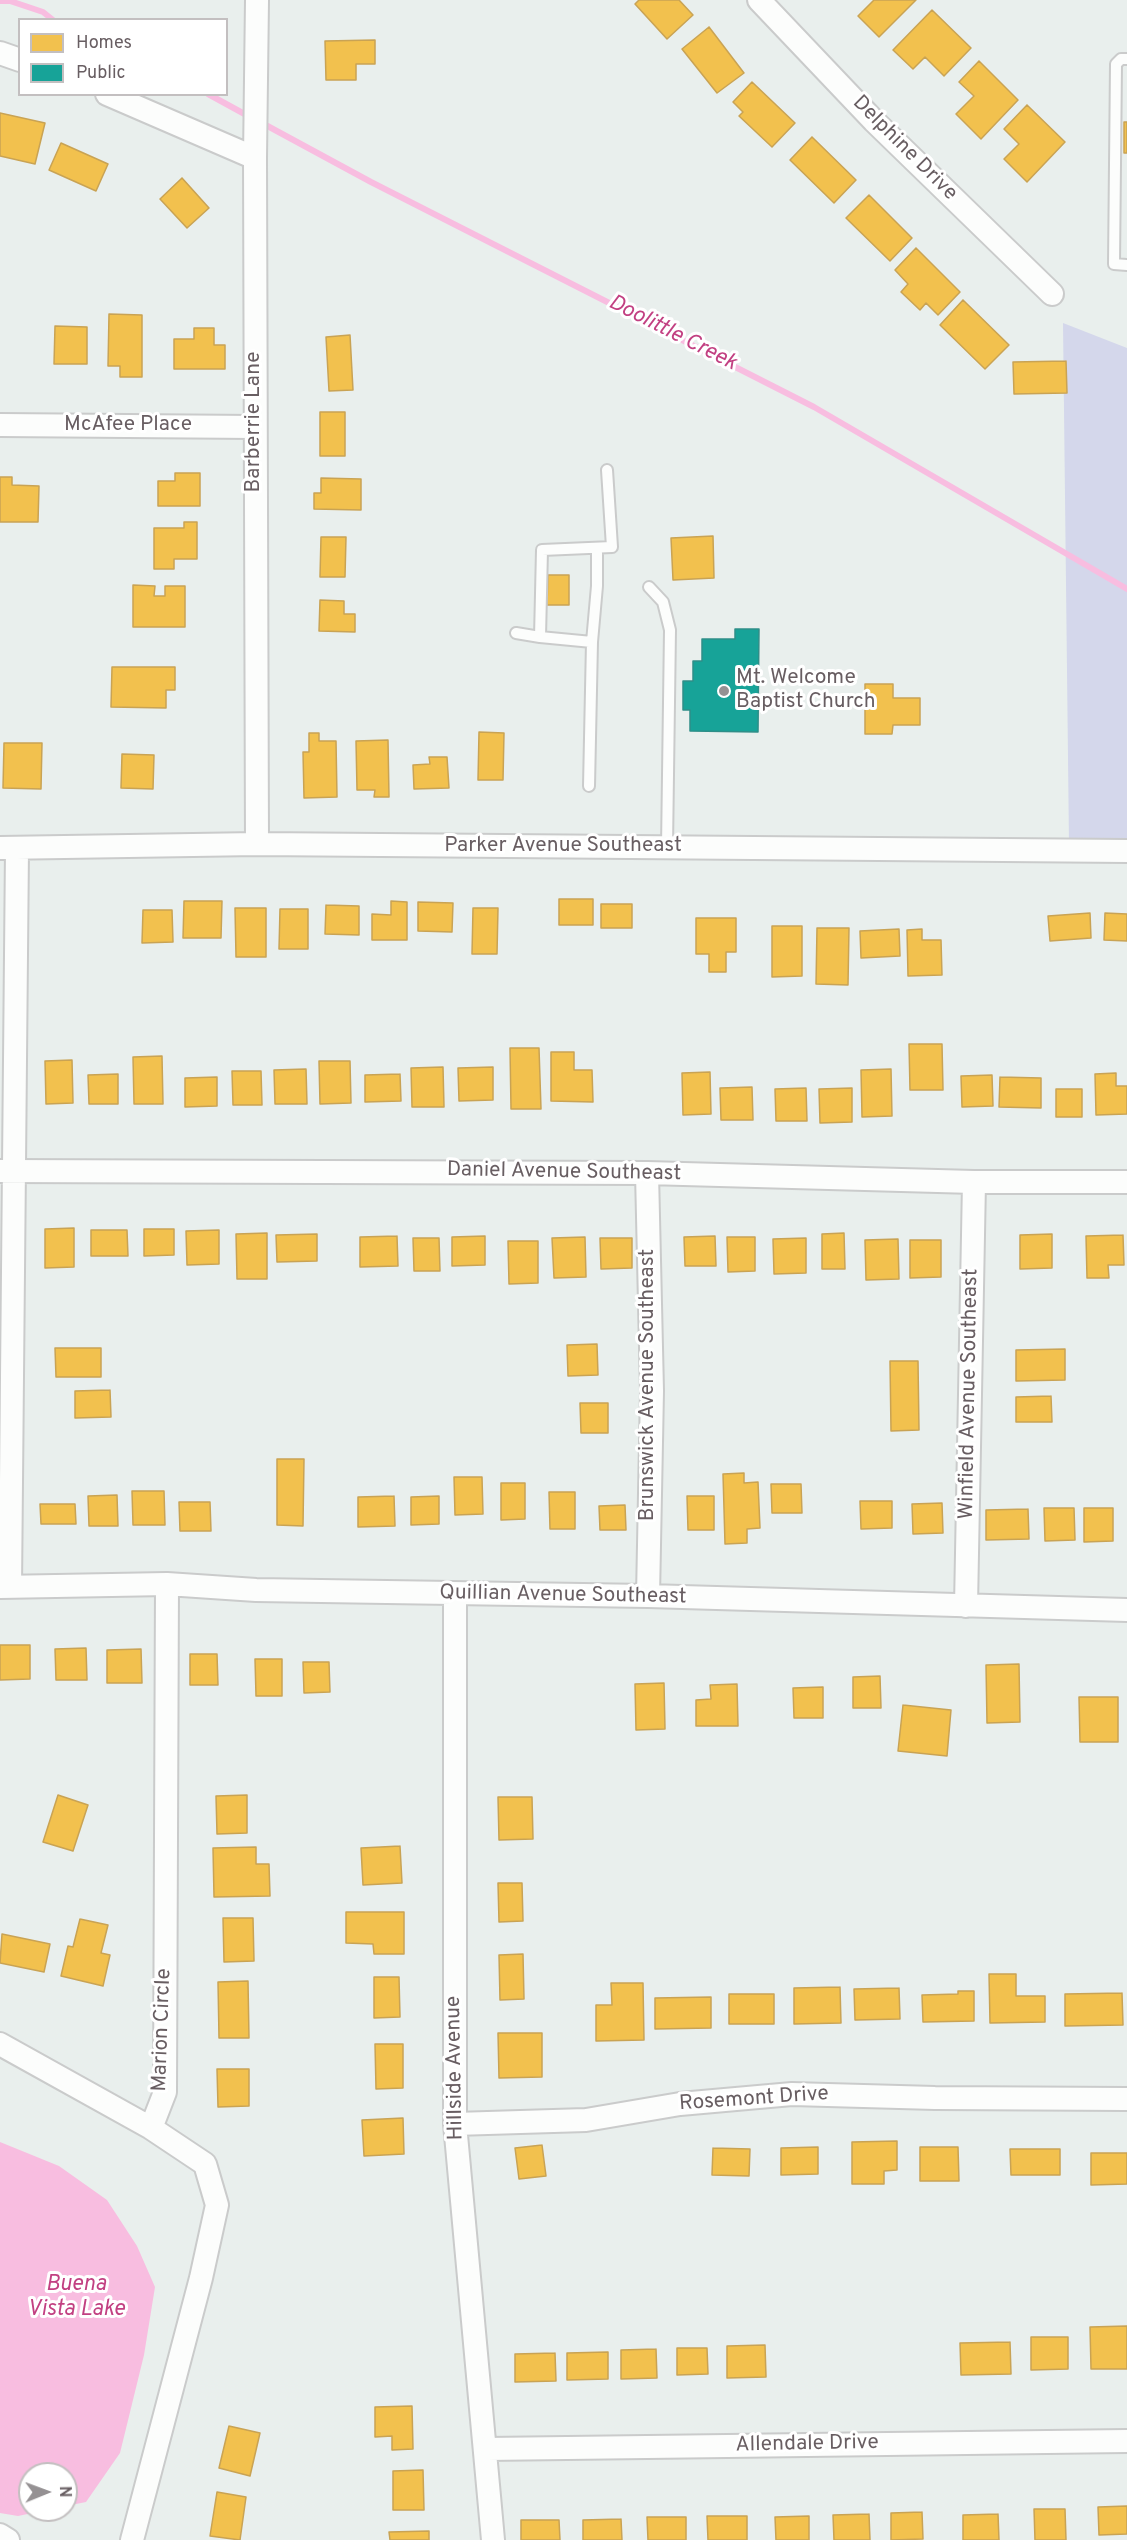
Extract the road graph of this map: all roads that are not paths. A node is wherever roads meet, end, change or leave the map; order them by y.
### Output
1 (257, 0) edge
2 (759, 0) edge
3 (0, 52) edge
4 (18, 59) edge
5 (1127, 59) edge
6 (112, 96) edge
7 (255, 158) junction
8 (1127, 265) edge
9 (1052, 294) dead end
10 (0, 425) edge
11 (255, 427) junction
12 (607, 470) dead end
13 (597, 548) junction
14 (649, 587) dead end
15 (516, 633) dead end
16 (540, 637) junction
17 (592, 642) junction
18 (589, 786) dead end
19 (257, 844) junction
20 (8, 848) edge
21 (667, 848) junction
22 (1127, 850) edge
23 (7, 1171) edge
24 (646, 1173) junction
25 (974, 1182) junction
26 (1127, 1182) edge
27 (167, 1584) junction
28 (5, 1587) edge
29 (455, 1595) junction
30 (648, 1596) junction
31 (966, 1606) junction
32 (1127, 1610) edge
33 (0, 2044) edge
34 (1127, 2099) edge
35 (455, 2124) junction
36 (151, 2128) junction
37 (1127, 2440) edge
38 (487, 2449) junction
39 (0, 2535) edge
40 (8, 2540) edge
41 (132, 2540) edge
42 (494, 2540) edge

1 - 7 street, Barberrie Lane
2 - 9 street, Delphine Drive
3 - 4 street
5 - 8 lane
6 - 7 street
7 - 11 street, Barberrie Lane
10 - 11 street, McAfee Place
11 - 19 street, Barberrie Lane
12 - 13 lane
13 - 16 lane
13 - 17 lane
14 - 21 lane
15 - 16 lane
16 - 17 lane
17 - 18 lane
19 - 20 street, Parker Avenue Southeast
19 - 21 street, Parker Avenue Southeast
20 - 23 street
21 - 22 street, Parker Avenue Southeast
23 - 24 street, Daniel Avenue Southeast
23 - 28 street
24 - 25 street, Daniel Avenue Southeast
24 - 30 street, Brunswick Avenue Southeast
25 - 26 street, Daniel Avenue Southeast
25 - 31 street, Winfield Avenue Southeast
27 - 28 street, Quillian Avenue Southeast
27 - 29 street, Quillian Avenue Southeast
27 - 36 street, Marion Circle
29 - 30 street, Quillian Avenue Southeast
29 - 35 street, Hillside Avenue
30 - 31 street, Quillian Avenue Southeast
31 - 32 street, Quillian Avenue Southeast
33 - 36 street
34 - 35 street, Rosemont Drive
35 - 38 street, Hillside Avenue
36 - 41 street
37 - 38 street, Allendale Drive
38 - 42 street, Hillside Avenue
39 - 40 street

